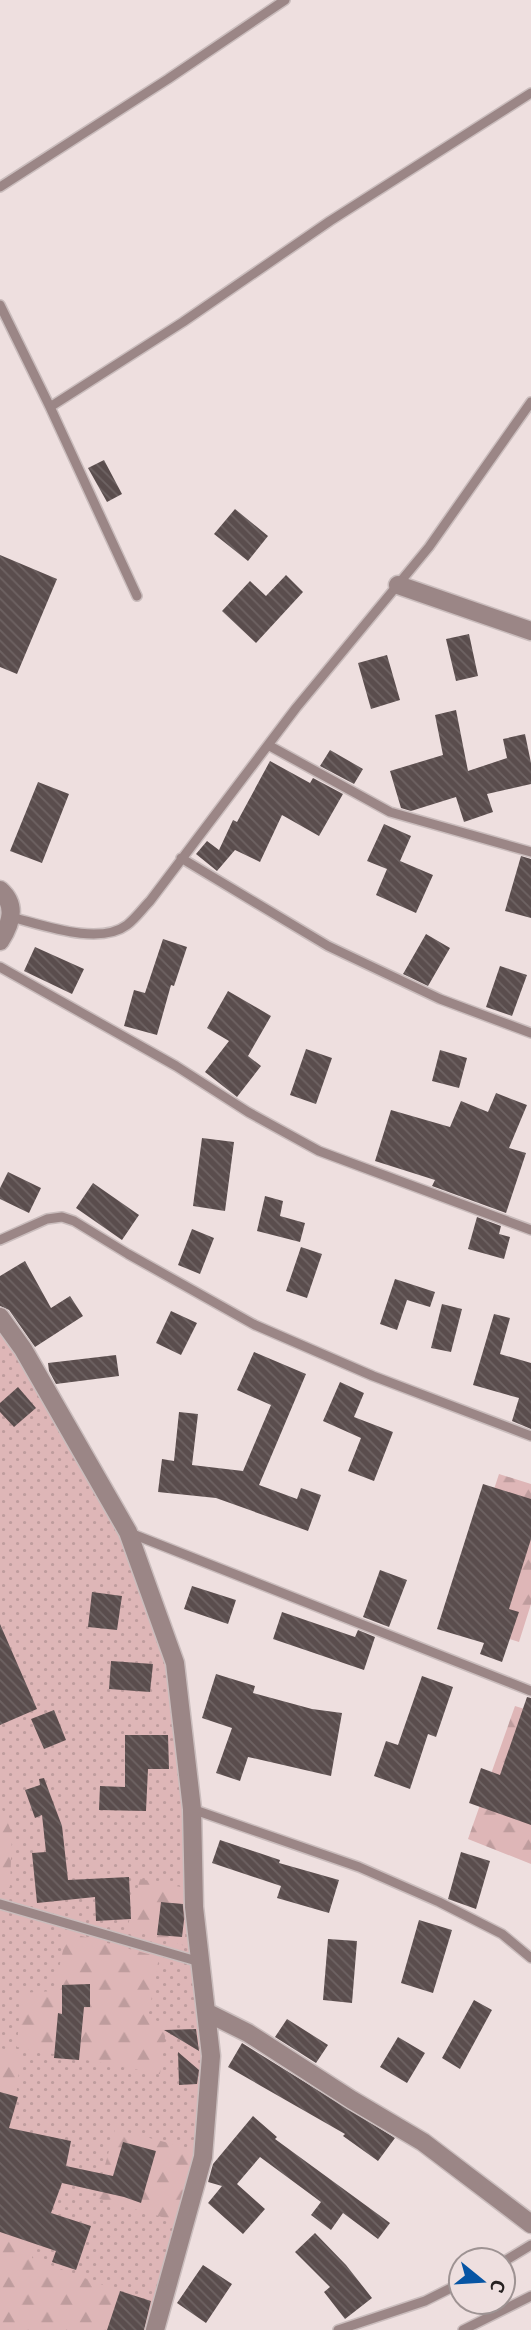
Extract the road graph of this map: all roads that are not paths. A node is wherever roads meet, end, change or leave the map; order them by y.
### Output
1 (285, 0) edge
2 (531, 93) edge
3 (0, 187) edge
4 (0, 306) edge
5 (531, 401) edge
6 (50, 407) junction
7 (398, 585) junction
8 (137, 596) dead end
9 (531, 631) edge
10 (268, 745) junction
11 (531, 852) edge
12 (181, 858) junction
13 (0, 890) edge
14 (11, 918) junction
15 (0, 941) edge
16 (0, 967) edge
17 (531, 1033) edge
18 (531, 1230) edge
19 (0, 1240) edge
20 (0, 1317) edge
21 (531, 1436) edge
22 (128, 1532) junction
23 (531, 1691) edge
24 (192, 1809) junction
25 (0, 1904) edge
26 (531, 1958) edge
27 (200, 1962) junction
28 (206, 2012) junction
29 (531, 2224) edge
30 (447, 2290) edge
31 (531, 2296) edge
32 (155, 2330) edge
33 (338, 2330) edge
34 (463, 2330) edge

1 - 3 lane
2 - 6 lane
4 - 6 lane
5 - 7 lane
6 - 8 lane
7 - 9 street
7 - 10 lane
10 - 11 lane
10 - 12 lane
12 - 14 lane
12 - 17 lane
13 - 14 street
14 - 15 street
16 - 18 lane
19 - 21 lane
20 - 22 street
22 - 23 lane
22 - 24 street
24 - 26 lane
24 - 27 street
25 - 27 lane
27 - 28 street
28 - 29 street
28 - 32 street
30 - 33 lane
31 - 34 lane

